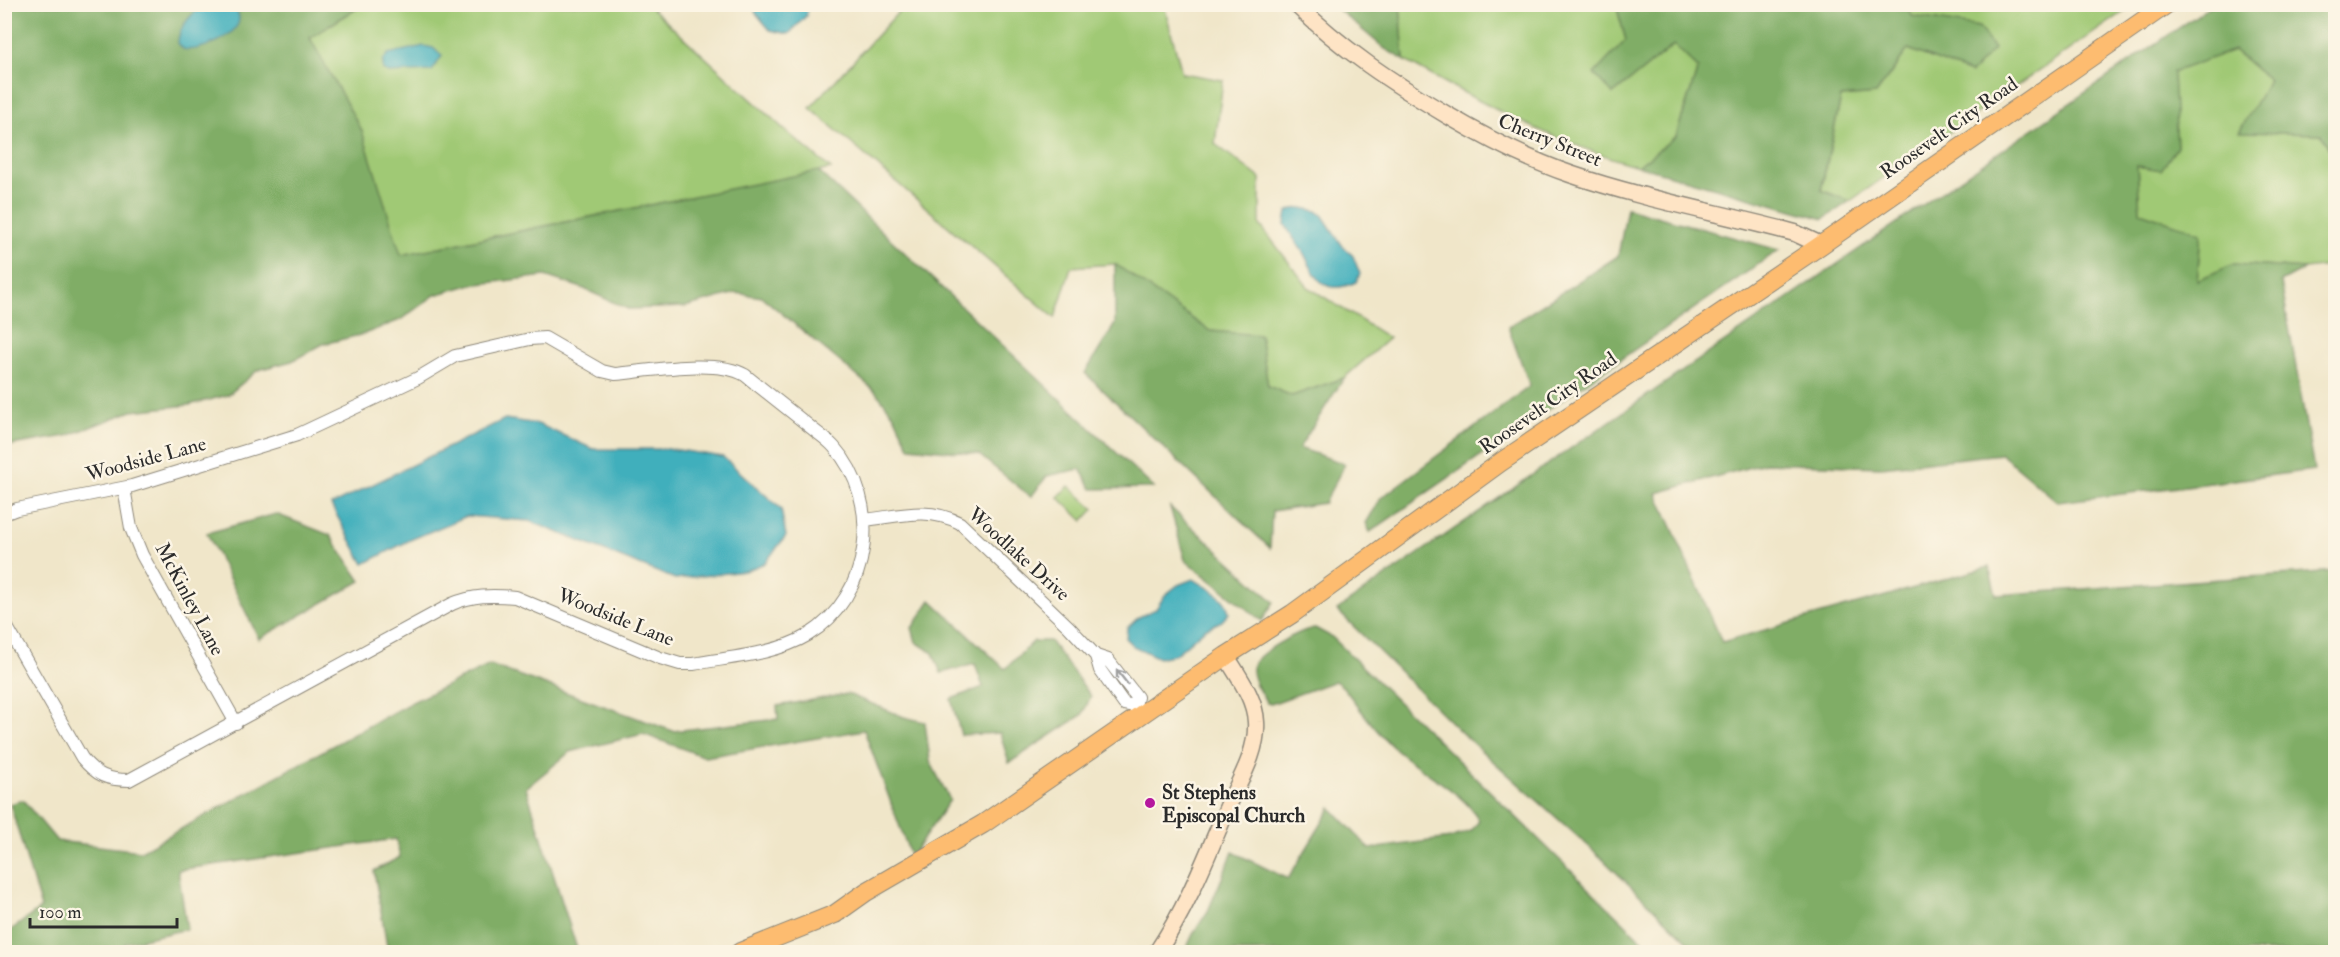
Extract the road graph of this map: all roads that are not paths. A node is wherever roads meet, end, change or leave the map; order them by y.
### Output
1 (1296, 4) edge
2 (2167, 4) edge
3 (1821, 245) junction
4 (124, 488) junction
5 (4, 514) edge
6 (865, 520) junction
7 (4, 622) edge
8 (1226, 656) junction
9 (1138, 711) junction
10 (236, 723) junction
11 (740, 952) edge
12 (1156, 952) edge

1 - 3 street, Cherry Street
2 - 3 main road, Roosevelt City Road
3 - 8 main road, Roosevelt City Road
4 - 5 street, Woodside Lane
4 - 6 street, Woodside Lane
4 - 10 street, McKinley Lane
6 - 9 street, Woodlake Drive
6 - 10 street, Woodside Lane
7 - 10 street, Woodside Lane
8 - 9 main road, Roosevelt City Road
8 - 12 street
9 - 11 main road, Roosevelt City Road

